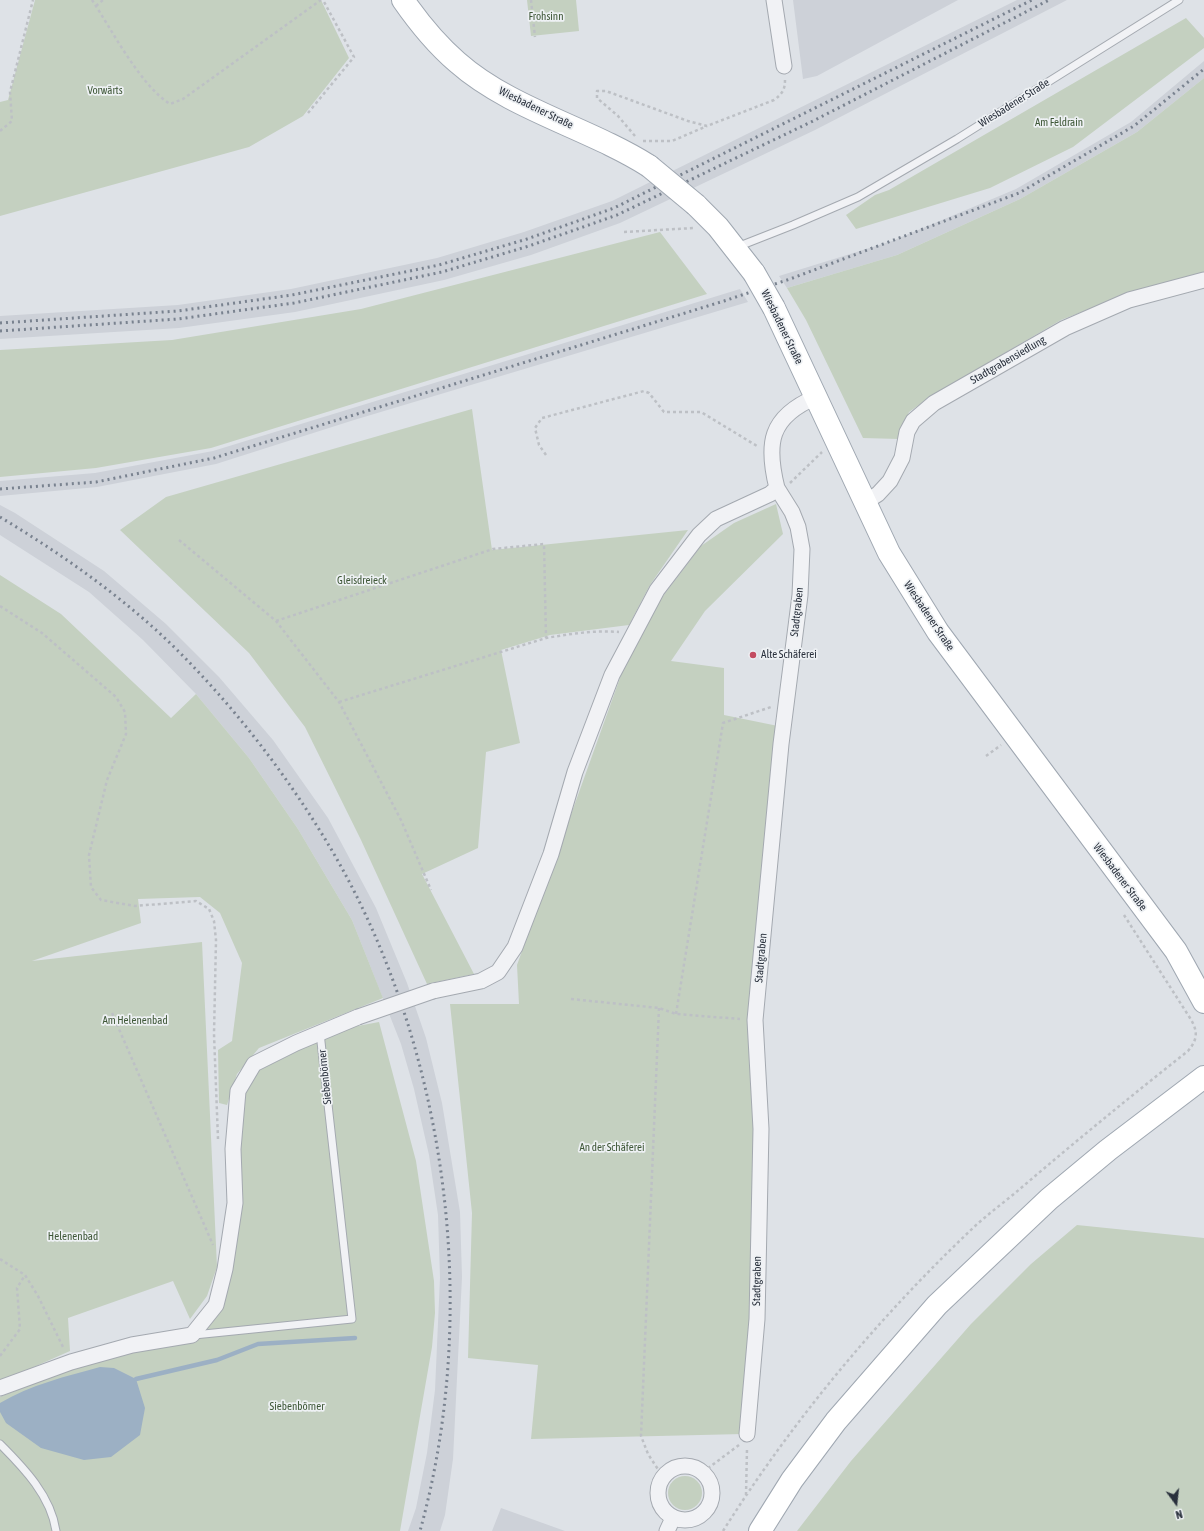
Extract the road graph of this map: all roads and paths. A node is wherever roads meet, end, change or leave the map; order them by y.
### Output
1 (33, 0) edge
2 (92, 0) edge
3 (103, 0) edge
4 (322, 0) edge
5 (403, 0) edge
6 (531, 0) edge
7 (774, 0) edge
8 (1179, 0) edge
9 (96, 6) junction
10 (535, 37) dead end
11 (784, 66) joint
12 (308, 113) dead end
13 (707, 126) junction
14 (0, 131) edge
15 (646, 140) dead end
16 (638, 141) dead end
17 (695, 228) dead end
18 (624, 232) dead end
19 (735, 248) junction
20 (1204, 280) edge
21 (816, 397) junction
22 (826, 448) junction
23 (771, 449) junction
24 (546, 455) dead end
25 (778, 491) junction
26 (864, 503) junction
27 (179, 540) dead end
28 (0, 606) edge
29 (276, 621) junction
30 (633, 634) junction
31 (546, 638) junction
32 (339, 702) junction
33 (786, 702) junction
34 (432, 890) dead end
35 (1123, 913) dead end
36 (1176, 951) junction
37 (1204, 979) edge
38 (571, 999) dead end
39 (1204, 1002) edge
40 (659, 1008) junction
41 (112, 1013) dead end
42 (676, 1014) junction
43 (755, 1020) junction
44 (320, 1033) junction
45 (1204, 1077) edge
46 (218, 1142) dead end
47 (0, 1259) edge
48 (224, 1269) junction
49 (25, 1275) junction
50 (192, 1335) junction
51 (0, 1356) edge
52 (71, 1362) junction
53 (0, 1388) edge
54 (747, 1437) junction
55 (0, 1444) edge
56 (703, 1472) junction
57 (663, 1477) junction
58 (746, 1495) junction
59 (670, 1524) edge
60 (56, 1531) edge
61 (723, 1531) edge
62 (760, 1531) edge

1 - 14 path
2 - 9 path
3 - 9 path
4 - 9 path
4 - 12 path
5 - 19 main road, Wiesbadener Straße, bridge
6 - 10 path
7 - 11 street
8 - 19 lane, Wiesbadener Straße
11 - 13 path
13 - 15 path
13 - 16 path
17 - 18 path
19 - 21 main road, Wiesbadener Straße, bridge
20 - 26 street, Stadtgrabensiedlung
21 - 22 main road, Wiesbadener Straße
21 - 23 street, Stadtgraben
22 - 25 path
22 - 26 main road, Wiesbadener Straße
23 - 24 path
23 - 25 street, Stadtgraben
25 - 30 street
25 - 33 street, Stadtgraben
26 - 36 main road, Wiesbadener Straße
27 - 29 path
28 - 46 path
29 - 31 path
29 - 32 path
30 - 31 path
30 - 44 street, Siebenbörner, bridge
31 - 32 path
32 - 34 path
33 - 42 path
33 - 43 street, Stadtgraben
35 - 58 path
36 - 37 main road, Wiesbadener Straße
36 - 39 main road, Wiesbadener Straße
38 - 40 path
40 - 42 path
40 - 57 path
41 - 48 path
42 - 43 path
43 - 54 street, Stadtgraben
44 - 48 street, Siebenbörner
44 - 50 lane, Siebenbörner
45 - 62 main road
47 - 49 path
48 - 50 street, Siebenbörner
49 - 51 path
49 - 52 path
50 - 52 street, Siebenbörner
52 - 53 street, Siebenbörner
54 - 56 path
54 - 58 path
55 - 60 lane
56 - 57 street
56 - 59 street
57 - 59 street
58 - 61 path

